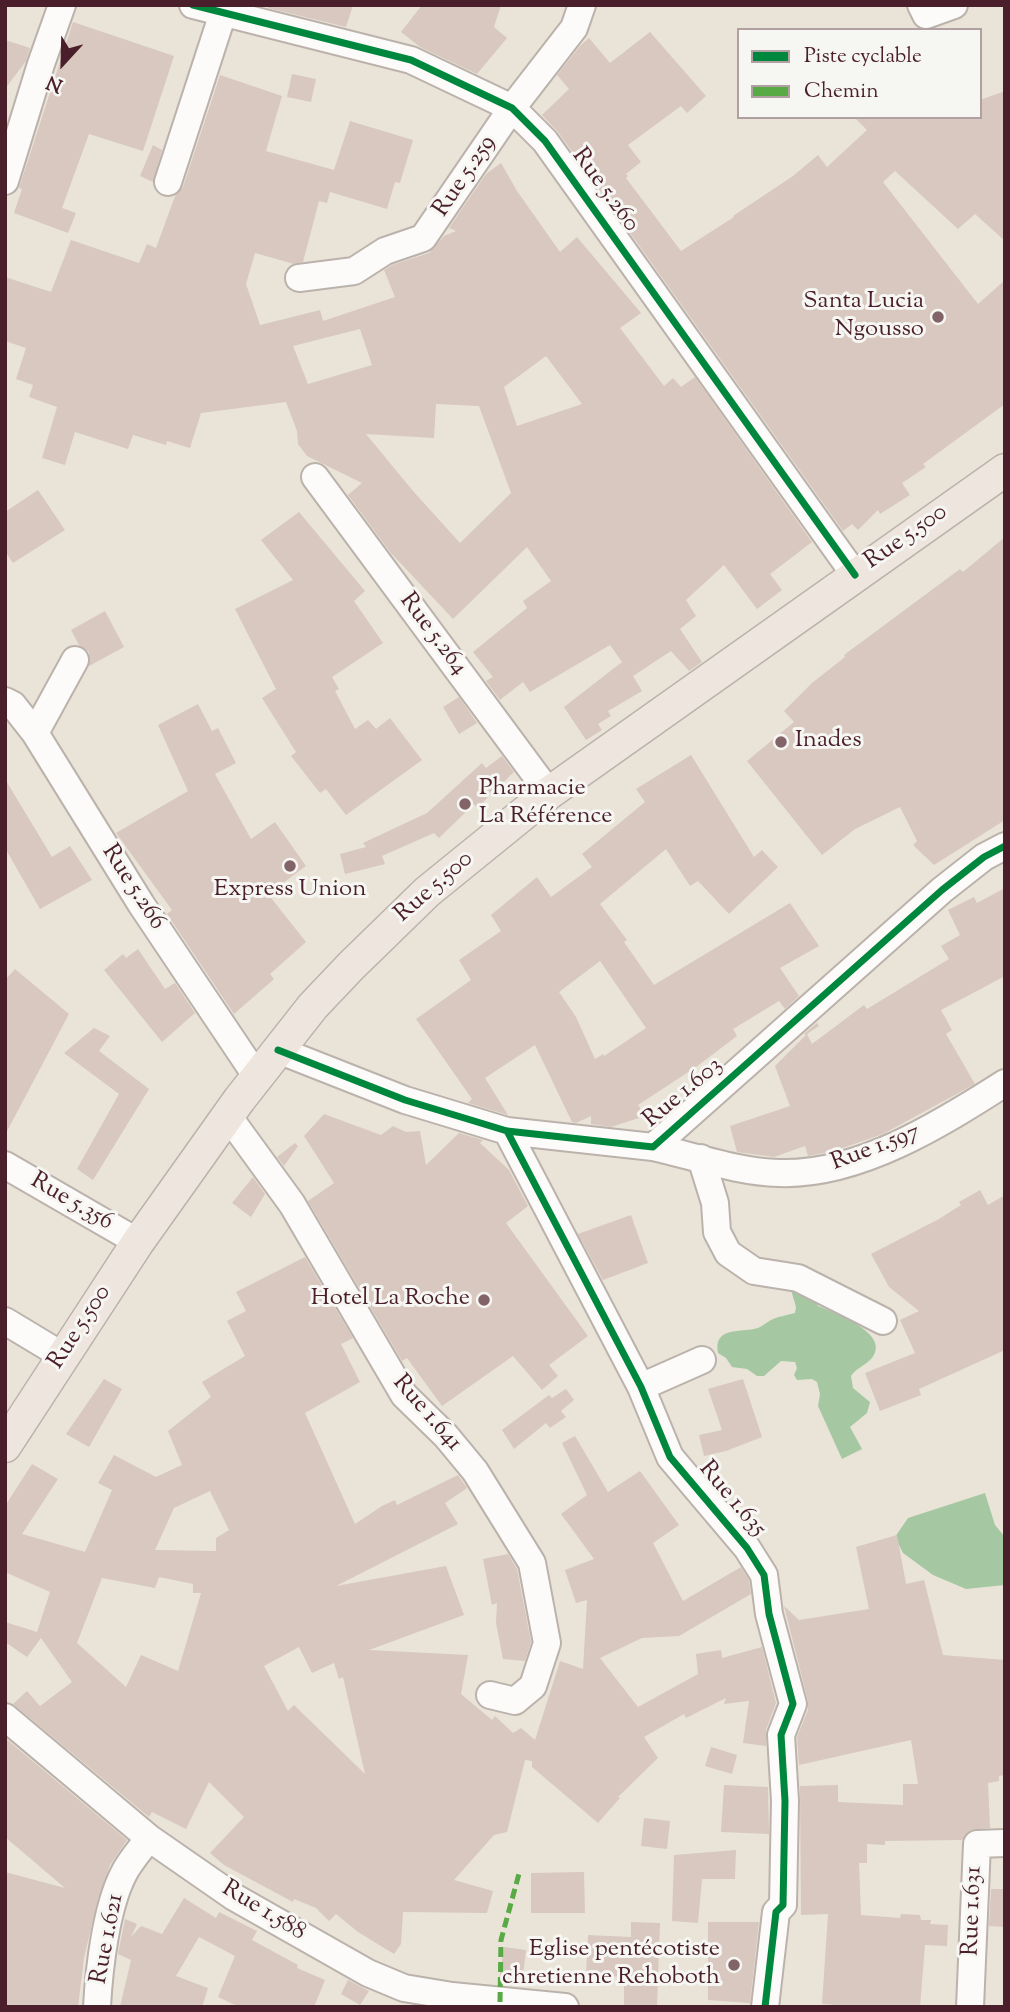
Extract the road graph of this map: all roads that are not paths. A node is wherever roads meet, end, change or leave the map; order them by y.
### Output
1 (62, 5) edge
2 (193, 5) edge
3 (582, 5) edge
4 (921, 5) edge
5 (954, 5) edge
6 (223, 13) junction
7 (512, 108) junction
8 (5, 181) edge
9 (168, 182) dead end
10 (299, 278) dead end
11 (1005, 470) edge
12 (315, 477) dead end
13 (855, 575) junction
14 (75, 660) dead end
15 (5, 701) edge
16 (35, 733) junction
17 (549, 793) junction
18 (1005, 846) edge
19 (278, 1050) junction
20 (257, 1077) junction
21 (1005, 1083) edge
22 (228, 1116) junction
23 (508, 1131) junction
24 (653, 1147) junction
25 (701, 1158) junction
26 (5, 1164) edge
27 (138, 1242) junction
28 (5, 1321) edge
29 (883, 1321) dead end
30 (63, 1356) junction
31 (702, 1360) dead end
32 (641, 1387) junction
33 (5, 1446) edge
34 (490, 1695) dead end
35 (5, 1717) edge
36 (149, 1838) junction
37 (1005, 1843) edge
38 (97, 2007) edge
39 (565, 2007) edge
40 (765, 2007) edge
41 (970, 2007) edge

1 - 8 street
2 - 6 street, Rue 5.260
3 - 7 street, Rue 5.259
4 - 5 street
6 - 7 street, Rue 5.260
6 - 9 street
7 - 10 street, Rue 5.259
7 - 13 street, Rue 5.260
11 - 13 main road, Rue 5.500
12 - 17 street, Rue 5.264
13 - 17 main road, Rue 5.500
14 - 16 street
15 - 16 street, Rue 5.266
16 - 20 street, Rue 5.266
17 - 19 main road, Rue 5.500
18 - 24 street, Rue 1.603
19 - 20 main road, Rue 5.500
19 - 23 street, Rue 1.603
20 - 22 main road, Rue 5.500
21 - 25 street, Rue 1.597
22 - 27 main road, Rue 5.500
22 - 34 street, Rue 1.641
23 - 24 street, Rue 1.603
23 - 32 street, Rue 1.635
24 - 25 street, Rue 1.597
25 - 29 street
26 - 27 street, Rue 5.356
27 - 30 main road, Rue 5.500
28 - 30 street
30 - 33 main road, Rue 5.500
31 - 32 street
32 - 40 street, Rue 1.635
35 - 36 street, Rue 1.588
36 - 38 street, Rue 1.621
36 - 39 street, Rue 1.588
37 - 41 street, Rue 1.631

